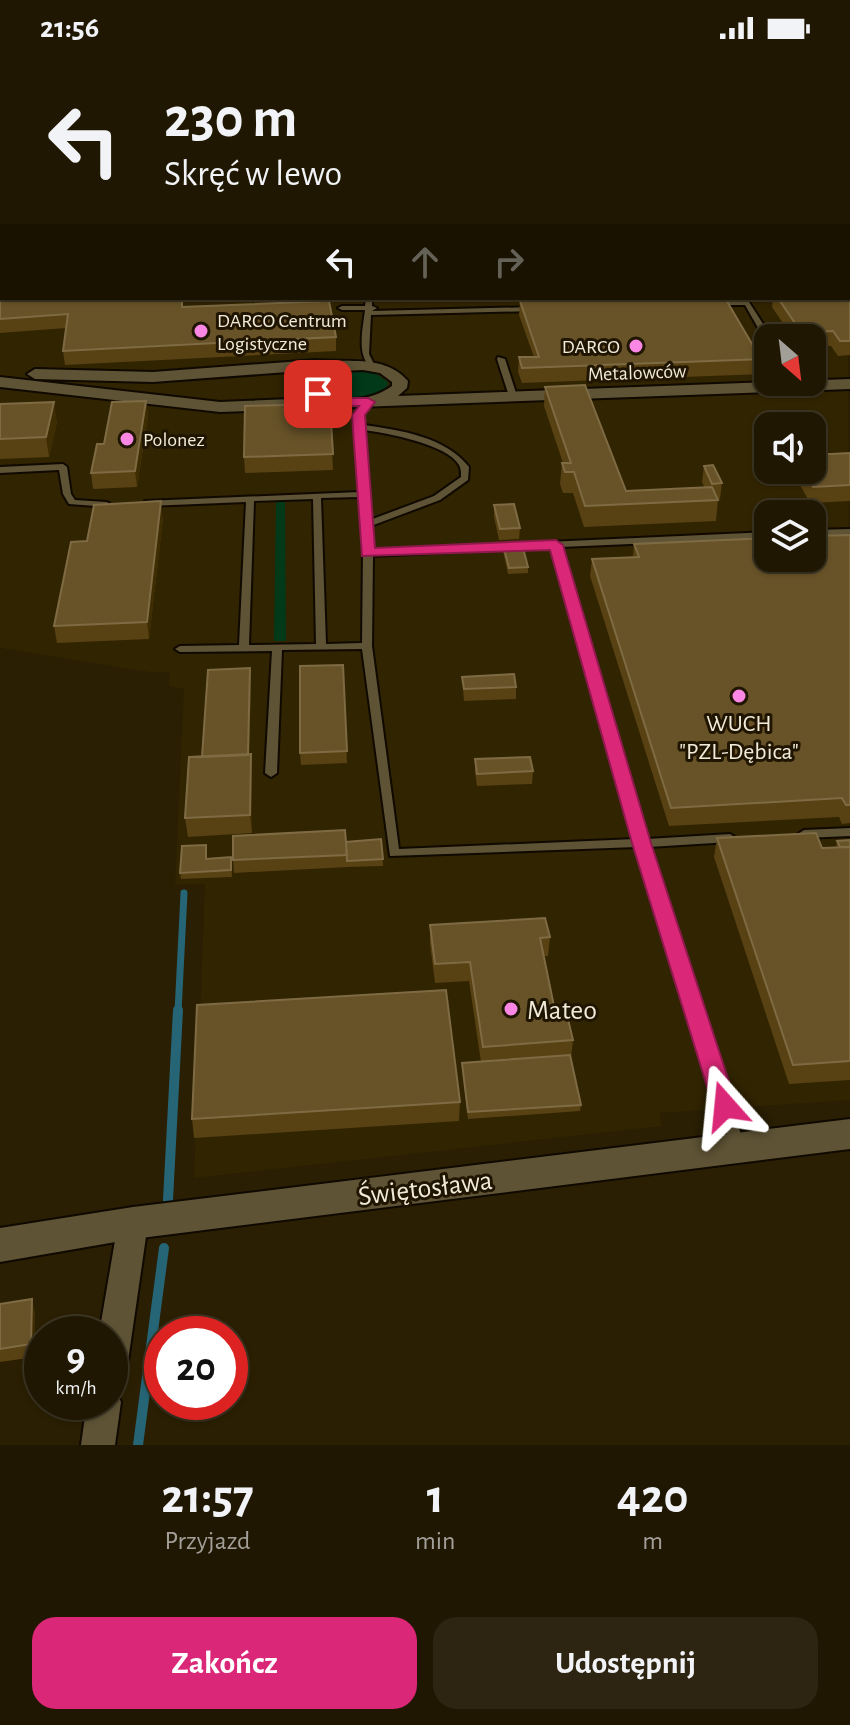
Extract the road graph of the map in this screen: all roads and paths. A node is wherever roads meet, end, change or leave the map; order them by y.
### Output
1 (369, 300) edge
2 (701, 304) edge
3 (544, 305) edge
4 (342, 308) dead end
5 (367, 310) junction
6 (760, 324) edge
7 (501, 359) dead end
8 (368, 360) junction
9 (338, 367) junction
10 (0, 373) edge
11 (87, 375) junction
12 (0, 382) edge
13 (826, 384) edge
14 (850, 384) edge
15 (754, 386) edge
16 (399, 388) junction
17 (75, 391) junction
18 (513, 396) junction
19 (425, 400) junction
20 (340, 402) junction
21 (364, 408) junction
22 (360, 427) junction
23 (0, 470) edge
24 (363, 494) junction
25 (317, 496) junction
26 (250, 499) junction
27 (140, 504) edge
28 (124, 505) edge
29 (365, 525) junction
30 (850, 532) edge
31 (826, 533) edge
32 (754, 536) edge
33 (556, 545) junction
34 (368, 553) junction
35 (367, 646) junction
36 (321, 647) junction
37 (244, 648) junction
38 (277, 648) junction
39 (180, 649) dead end
40 (271, 773) dead end
41 (850, 832) edge
42 (790, 835) edge
43 (746, 838) edge
44 (642, 843) junction
45 (850, 1134) edge
46 (738, 1148) junction
47 (133, 1223) junction
48 (0, 1245) edge
49 (118, 1316) edge
50 (101, 1420) edge
51 (98, 1445) edge

1 - 5 lane
2 - 6 lane
3 - 5 lane
4 - 5 lane
5 - 8 lane
7 - 18 lane
8 - 9 street
8 - 16 street, Metalowców
9 - 11 street
9 - 20 street
10 - 11 street
11 - 17 street
12 - 17 street, Metalowców
13 - 14 street, Metalowców
15 - 18 street, Metalowców
16 - 19 street, Metalowców
16 - 21 street, Metalowców
17 - 20 street, Metalowców
18 - 19 street, Metalowców
19 - 21 street, Metalowców
20 - 21 street, Metalowców
21 - 22 lane
22 - 24 lane
22 - 29 lane
23 - 28 lane
24 - 25 lane
24 - 29 lane
25 - 26 lane
25 - 36 lane
26 - 27 lane
26 - 37 lane
29 - 34 lane
30 - 31 lane
32 - 33 lane
33 - 34 lane
33 - 44 lane
34 - 35 lane
35 - 36 lane
35 - 44 lane
36 - 38 lane
37 - 38 lane
37 - 39 lane
38 - 40 lane
41 - 42 lane
43 - 44 lane
44 - 46 lane
45 - 46 street, Świętosława
46 - 47 street, Świętosława
47 - 48 street, Świętosława
47 - 49 street
50 - 51 street

